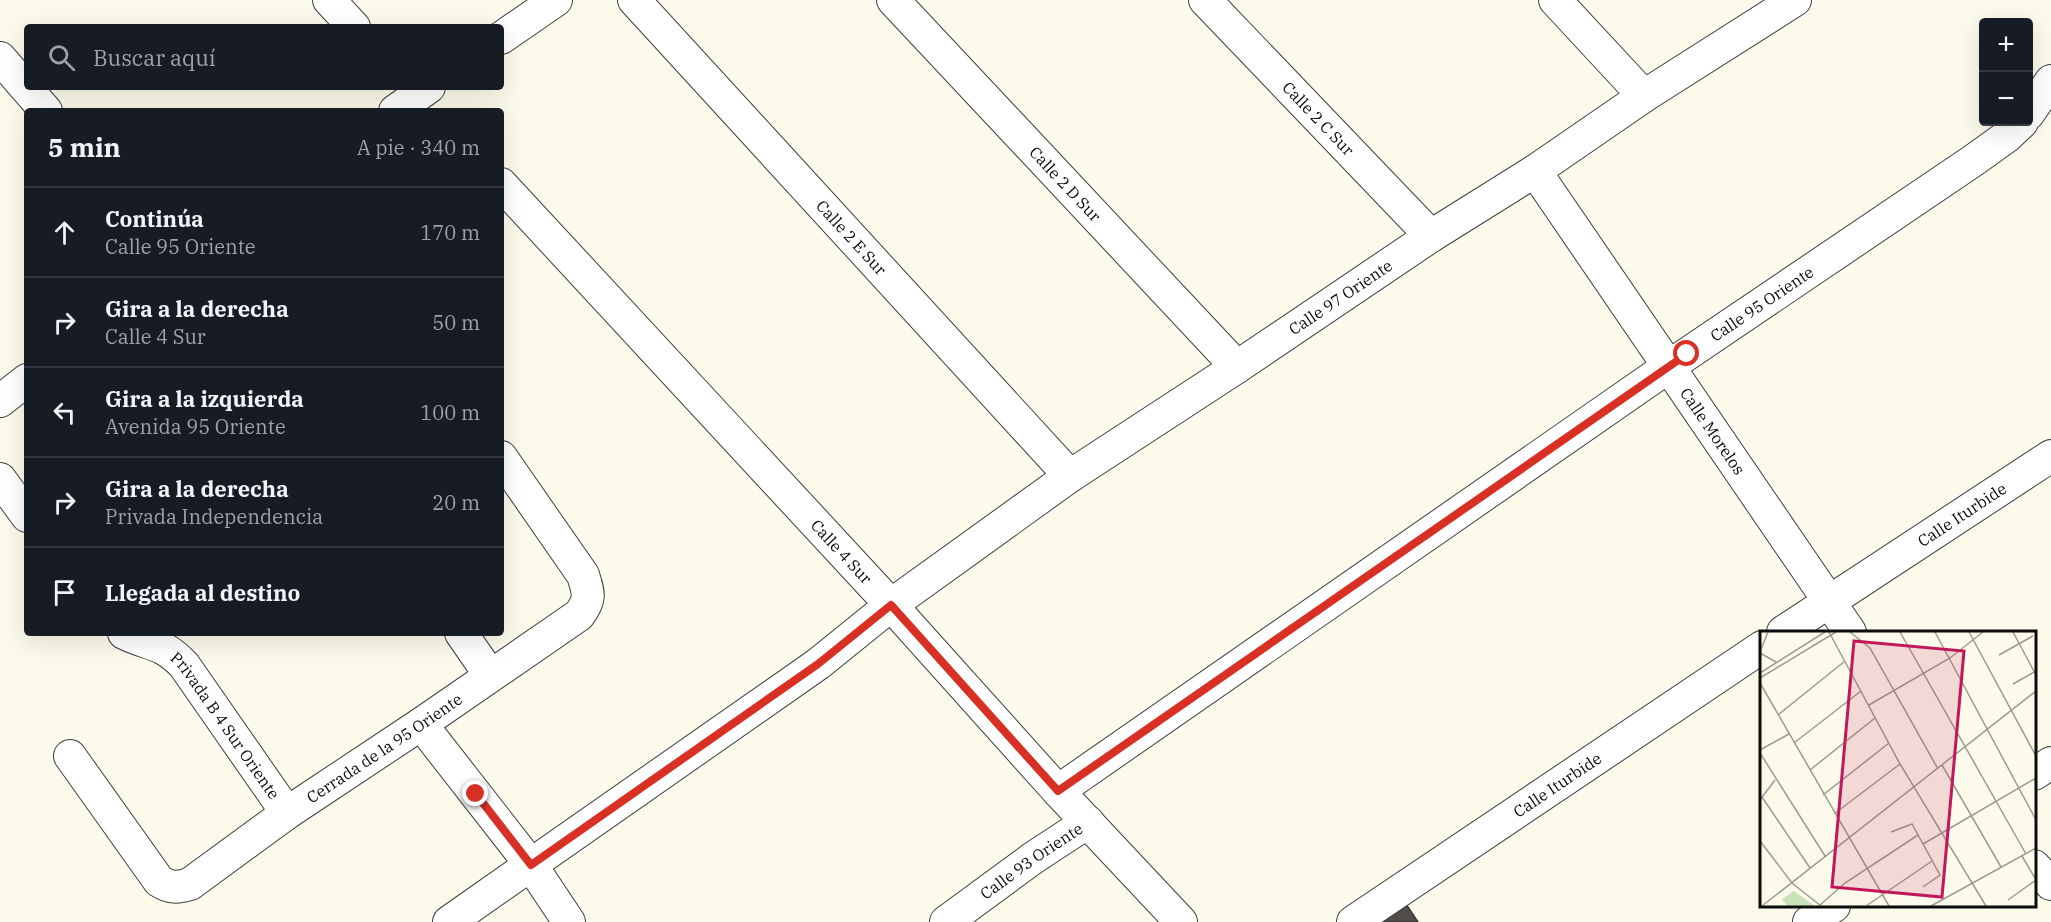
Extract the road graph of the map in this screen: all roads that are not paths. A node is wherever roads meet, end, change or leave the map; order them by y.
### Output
1 (329, 0) edge
2 (556, 0) edge
3 (634, 0) edge
4 (893, 0) edge
5 (1205, 0) edge
6 (1555, 0) edge
7 (1795, 0) edge
8 (351, 24) edge
9 (504, 36) edge
10 (0, 58) edge
11 (2051, 81) edge
12 (24, 86) edge
13 (28, 90) edge
14 (1644, 96) junction
15 (2033, 107) edge
16 (43, 108) edge
17 (2018, 126) edge
18 (1535, 171) junction
19 (504, 187) edge
20 (1431, 236) junction
21 (1237, 367) junction
22 (1668, 367) junction
23 (24, 382) edge
24 (0, 401) edge
25 (2051, 456) edge
26 (504, 461) edge
27 (1070, 476) junction
28 (0, 479) edge
29 (24, 512) edge
30 (1828, 602) junction
31 (891, 605) junction
32 (1786, 631) edge
33 (1849, 631) edge
34 (133, 636) edge
35 (463, 636) edge
36 (1760, 648) edge
37 (490, 675) junction
38 (421, 724) junction
39 (70, 756) dead end
40 (2051, 763) edge
41 (2036, 773) edge
42 (1058, 791) junction
43 (287, 813) junction
44 (1088, 822) junction
45 (531, 865) junction
46 (2036, 869) edge
47 (2051, 884) edge
48 (1832, 907) edge
49 (449, 922) edge
50 (569, 922) edge
51 (946, 922) edge
52 (1181, 922) edge
53 (1353, 922) edge
54 (1809, 922) edge

1 - 8 street
2 - 9 street
3 - 27 street, Calle 2 E Sur
4 - 21 street, Calle 2 D Sur
5 - 20 street, Calle 2 C Sur
6 - 14 street
7 - 14 street, Calle 97 Oriente
10 - 12 street
11 - 15 street
13 - 16 street
14 - 18 street, Calle 97 Oriente
17 - 22 street, Calle 95 Oriente
18 - 20 street, Calle 97 Oriente
18 - 22 street, Calle Morelos
19 - 31 street, Calle 4 Sur
20 - 21 street, Calle 97 Oriente
21 - 27 street, Calle 97 Oriente
22 - 30 street, Calle Morelos
22 - 42 street, Calle 95 Oriente
23 - 24 street
25 - 30 street, Calle Iturbide
26 - 37 street, Cerrada de la 95 Oriente
27 - 31 street, Calle 97 Oriente
28 - 29 street
30 - 32 street, Calle Iturbide
30 - 33 street, Calle Morelos
31 - 42 street, Calle 4 Sur
31 - 45 street, Calle 97 Oriente
34 - 43 street, Privada B 4 Sur Oriente
35 - 37 street
36 - 53 street, Calle Iturbide
37 - 38 street, Cerrada de la 95 Oriente
38 - 43 street, Cerrada de la 95 Oriente
38 - 45 street
39 - 43 street, Cerrada de la 95 Oriente
40 - 41 street
42 - 44 street, Calle 4 Sur
44 - 51 street, Calle 93 Oriente
44 - 52 street, Calle 4 Sur
45 - 49 street, Calle 97 Oriente
45 - 50 street
46 - 47 street
48 - 54 street

